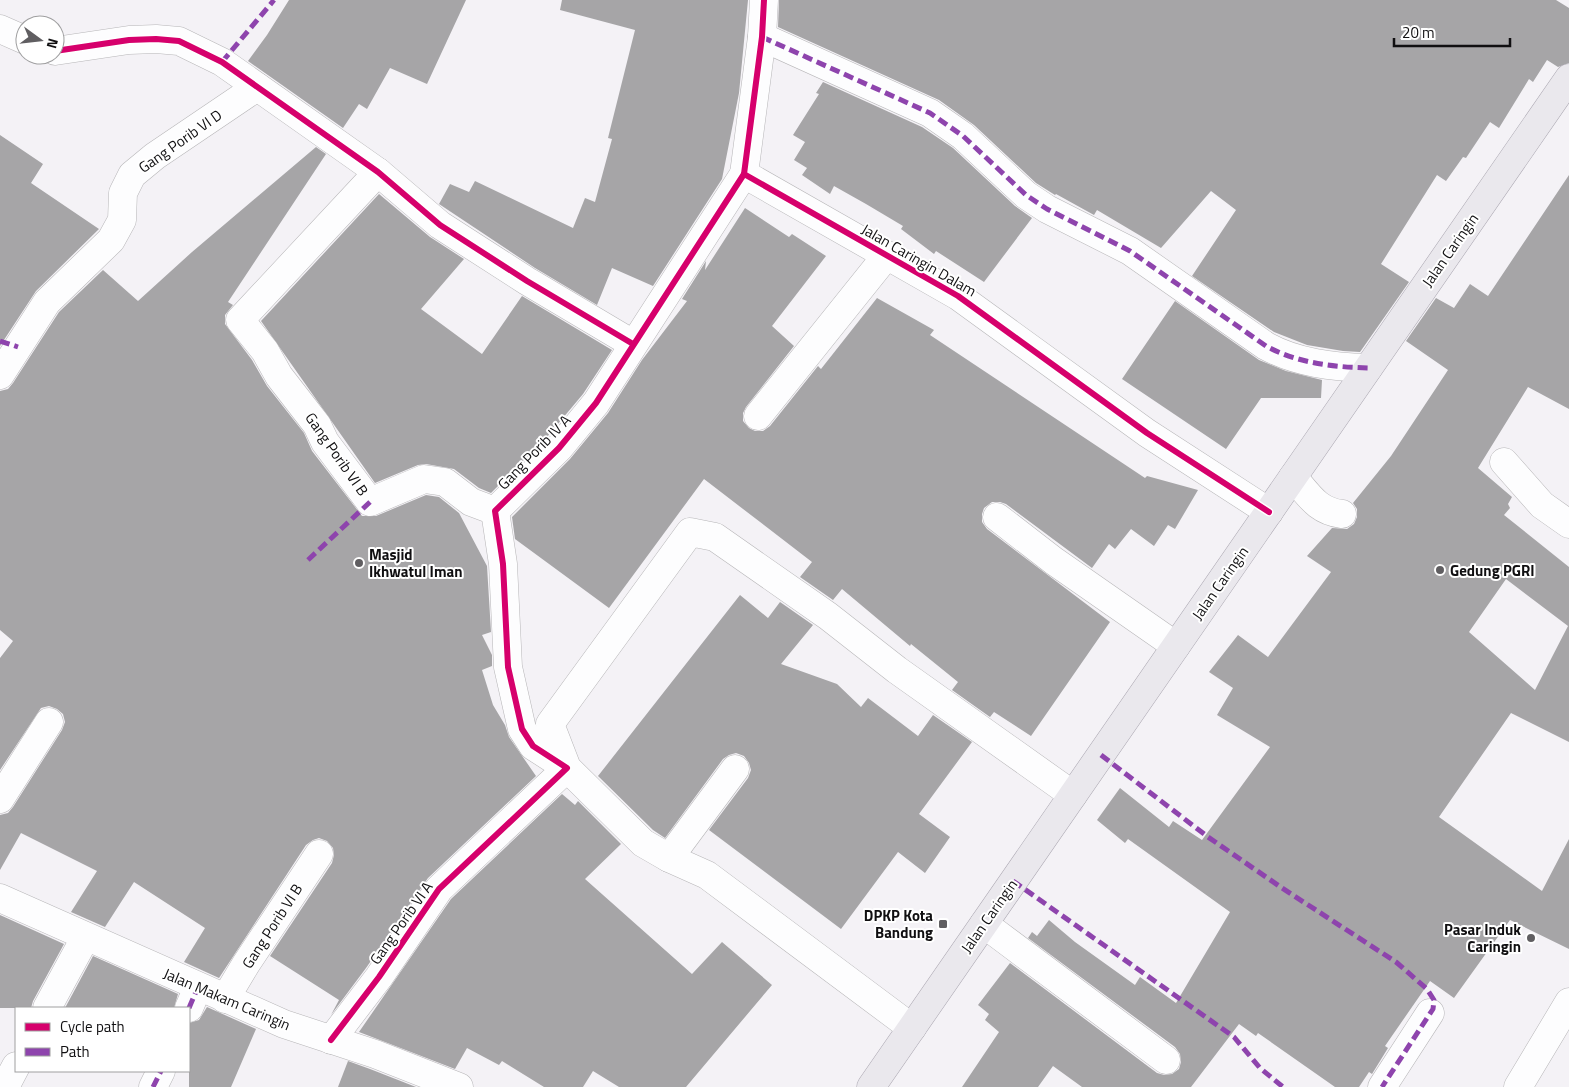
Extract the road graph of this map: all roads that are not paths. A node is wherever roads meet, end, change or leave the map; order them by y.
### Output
1 (764, 0) edge
2 (0, 29) edge
3 (15, 36) edge
4 (762, 37) junction
5 (65, 49) edge
6 (1569, 78) edge
7 (258, 87) junction
8 (378, 172) junction
9 (744, 174) junction
10 (887, 255) junction
11 (633, 344) junction
12 (1368, 368) junction
13 (0, 375) edge
14 (758, 416) dead end
15 (1504, 462) dead end
16 (1293, 477) junction
17 (495, 511) junction
18 (1269, 512) junction
19 (1342, 514) dead end
20 (997, 517) dead end
21 (1569, 524) edge
22 (1176, 646) junction
23 (49, 722) dead end
24 (566, 768) junction
25 (735, 769) dead end
26 (1073, 795) junction
27 (0, 799) edge
28 (319, 854) dead end
29 (669, 858) junction
30 (0, 898) edge
31 (984, 924) junction
32 (85, 938) junction
33 (193, 998) edge
34 (225, 999) junction
35 (48, 1007) edge
36 (1430, 1013) dead end
37 (1565, 1021) edge
38 (912, 1028) junction
39 (331, 1040) junction
40 (1166, 1060) dead end
41 (15, 1068) edge
42 (160, 1072) edge
43 (5, 1087) edge
44 (153, 1087) edge
45 (459, 1087) edge
46 (871, 1087) edge
47 (1382, 1087) edge
48 (1518, 1087) edge

1 - 4 street
2 - 3 street
4 - 9 street
4 - 12 street
5 - 7 street
6 - 12 main road, Jalan Caringin
7 - 8 street
7 - 13 street, Gang Porib VI D
8 - 11 street
8 - 17 street, Gang Porib VI B
9 - 10 street, Jalan Caringin Dalam
9 - 11 street, Gang Porib IV A
10 - 14 street
10 - 18 street, Jalan Caringin Dalam
11 - 17 street, Gang Porib IV A
12 - 16 main road, Jalan Caringin
15 - 21 street
16 - 18 main road, Jalan Caringin
16 - 19 street
17 - 24 street, Gang Porib IV A
18 - 22 main road, Jalan Caringin
20 - 22 street
22 - 26 main road, Jalan Caringin
23 - 27 street
24 - 26 street
24 - 29 street, Gang Porib IV A
24 - 39 street, Gang Porib VI A
25 - 29 street
26 - 31 main road, Jalan Caringin
28 - 34 street, Gang Porib VI B
29 - 38 street, Gang Porib IV A
30 - 32 street, Jalan Makam Caringin
31 - 38 main road, Jalan Caringin
31 - 40 street
32 - 33 street, Jalan Makam Caringin
32 - 35 street
33 - 34 street, Jalan Makam Caringin
34 - 39 street, Jalan Makam Caringin
36 - 47 street
37 - 48 street
38 - 46 main road, Jalan Caringin
39 - 45 street, Jalan Makam Caringin
41 - 43 street
42 - 44 street

